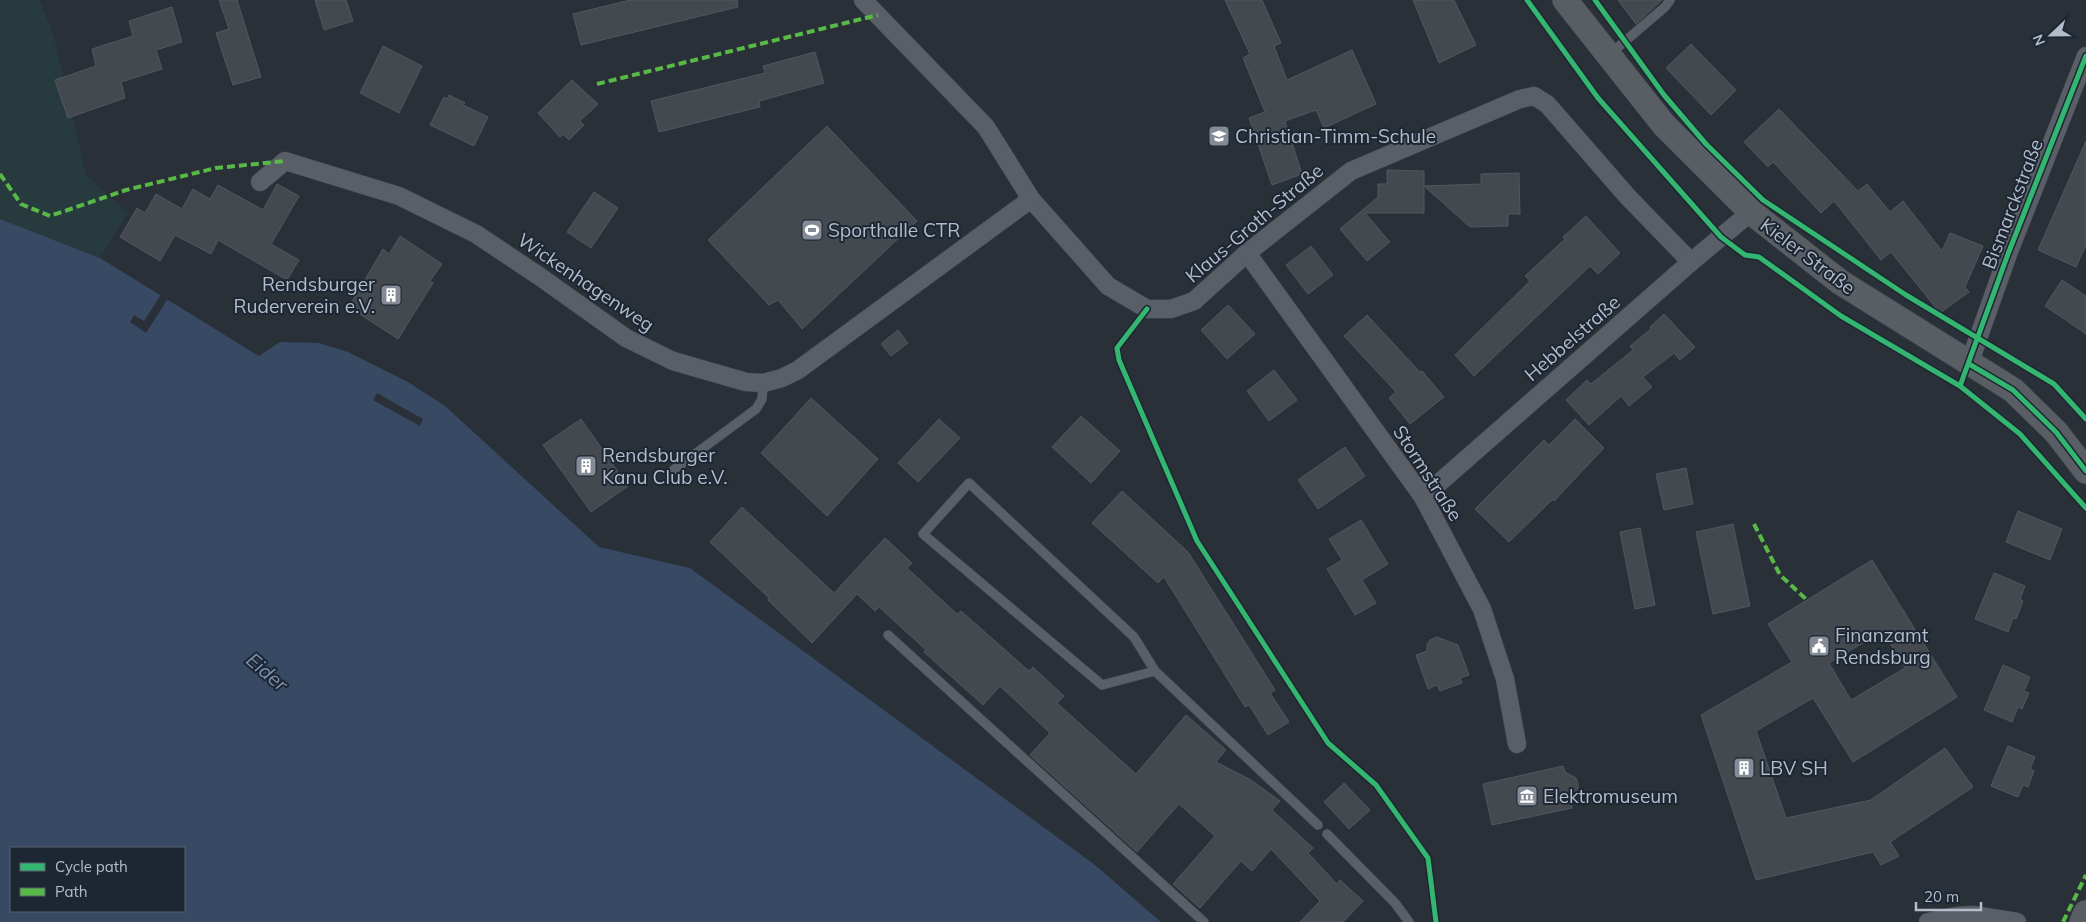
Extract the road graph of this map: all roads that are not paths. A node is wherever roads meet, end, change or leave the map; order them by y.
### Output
1 (863, 0) edge
2 (1565, 0) edge
3 (1670, 0) edge
4 (1608, 56) junction
5 (2086, 56) edge
6 (260, 182) dead end
7 (1031, 199) junction
8 (1751, 212) junction
9 (1247, 253) junction
10 (1691, 262) junction
11 (1969, 364) junction
12 (763, 382) junction
13 (2086, 470) edge
14 (672, 471) dead end
15 (1423, 497) junction
16 (888, 635) dead end
17 (1155, 670) junction
18 (1518, 744) dead end
19 (1318, 825) dead end
20 (1327, 834) dead end
21 (2086, 913) edge
22 (1204, 922) edge
23 (1409, 922) edge
24 (1928, 922) edge
25 (2017, 922) edge
26 (2082, 922) edge

1 - 7 street
2 - 4 main road, Kieler Straße
3 - 4 lane
4 - 8 main road, Kieler Straße
5 - 11 street, Bismarckstraße
6 - 12 street, Wickenhagenweg
7 - 9 street, Klaus-Groth-Straße
7 - 12 street, Wickenhagenweg
8 - 10 street, Hebbelstraße
8 - 11 main road, Kieler Straße
9 - 10 street, Klaus-Groth-Straße
9 - 15 street, Stormstraße
10 - 15 street, Hebbelstraße
11 - 13 main road, Kieler Straße
12 - 14 lane
15 - 18 street, Stormstraße
16 - 22 lane
17 - 17 lane
17 - 19 lane
20 - 23 lane
21 - 26 main road
24 - 25 street

